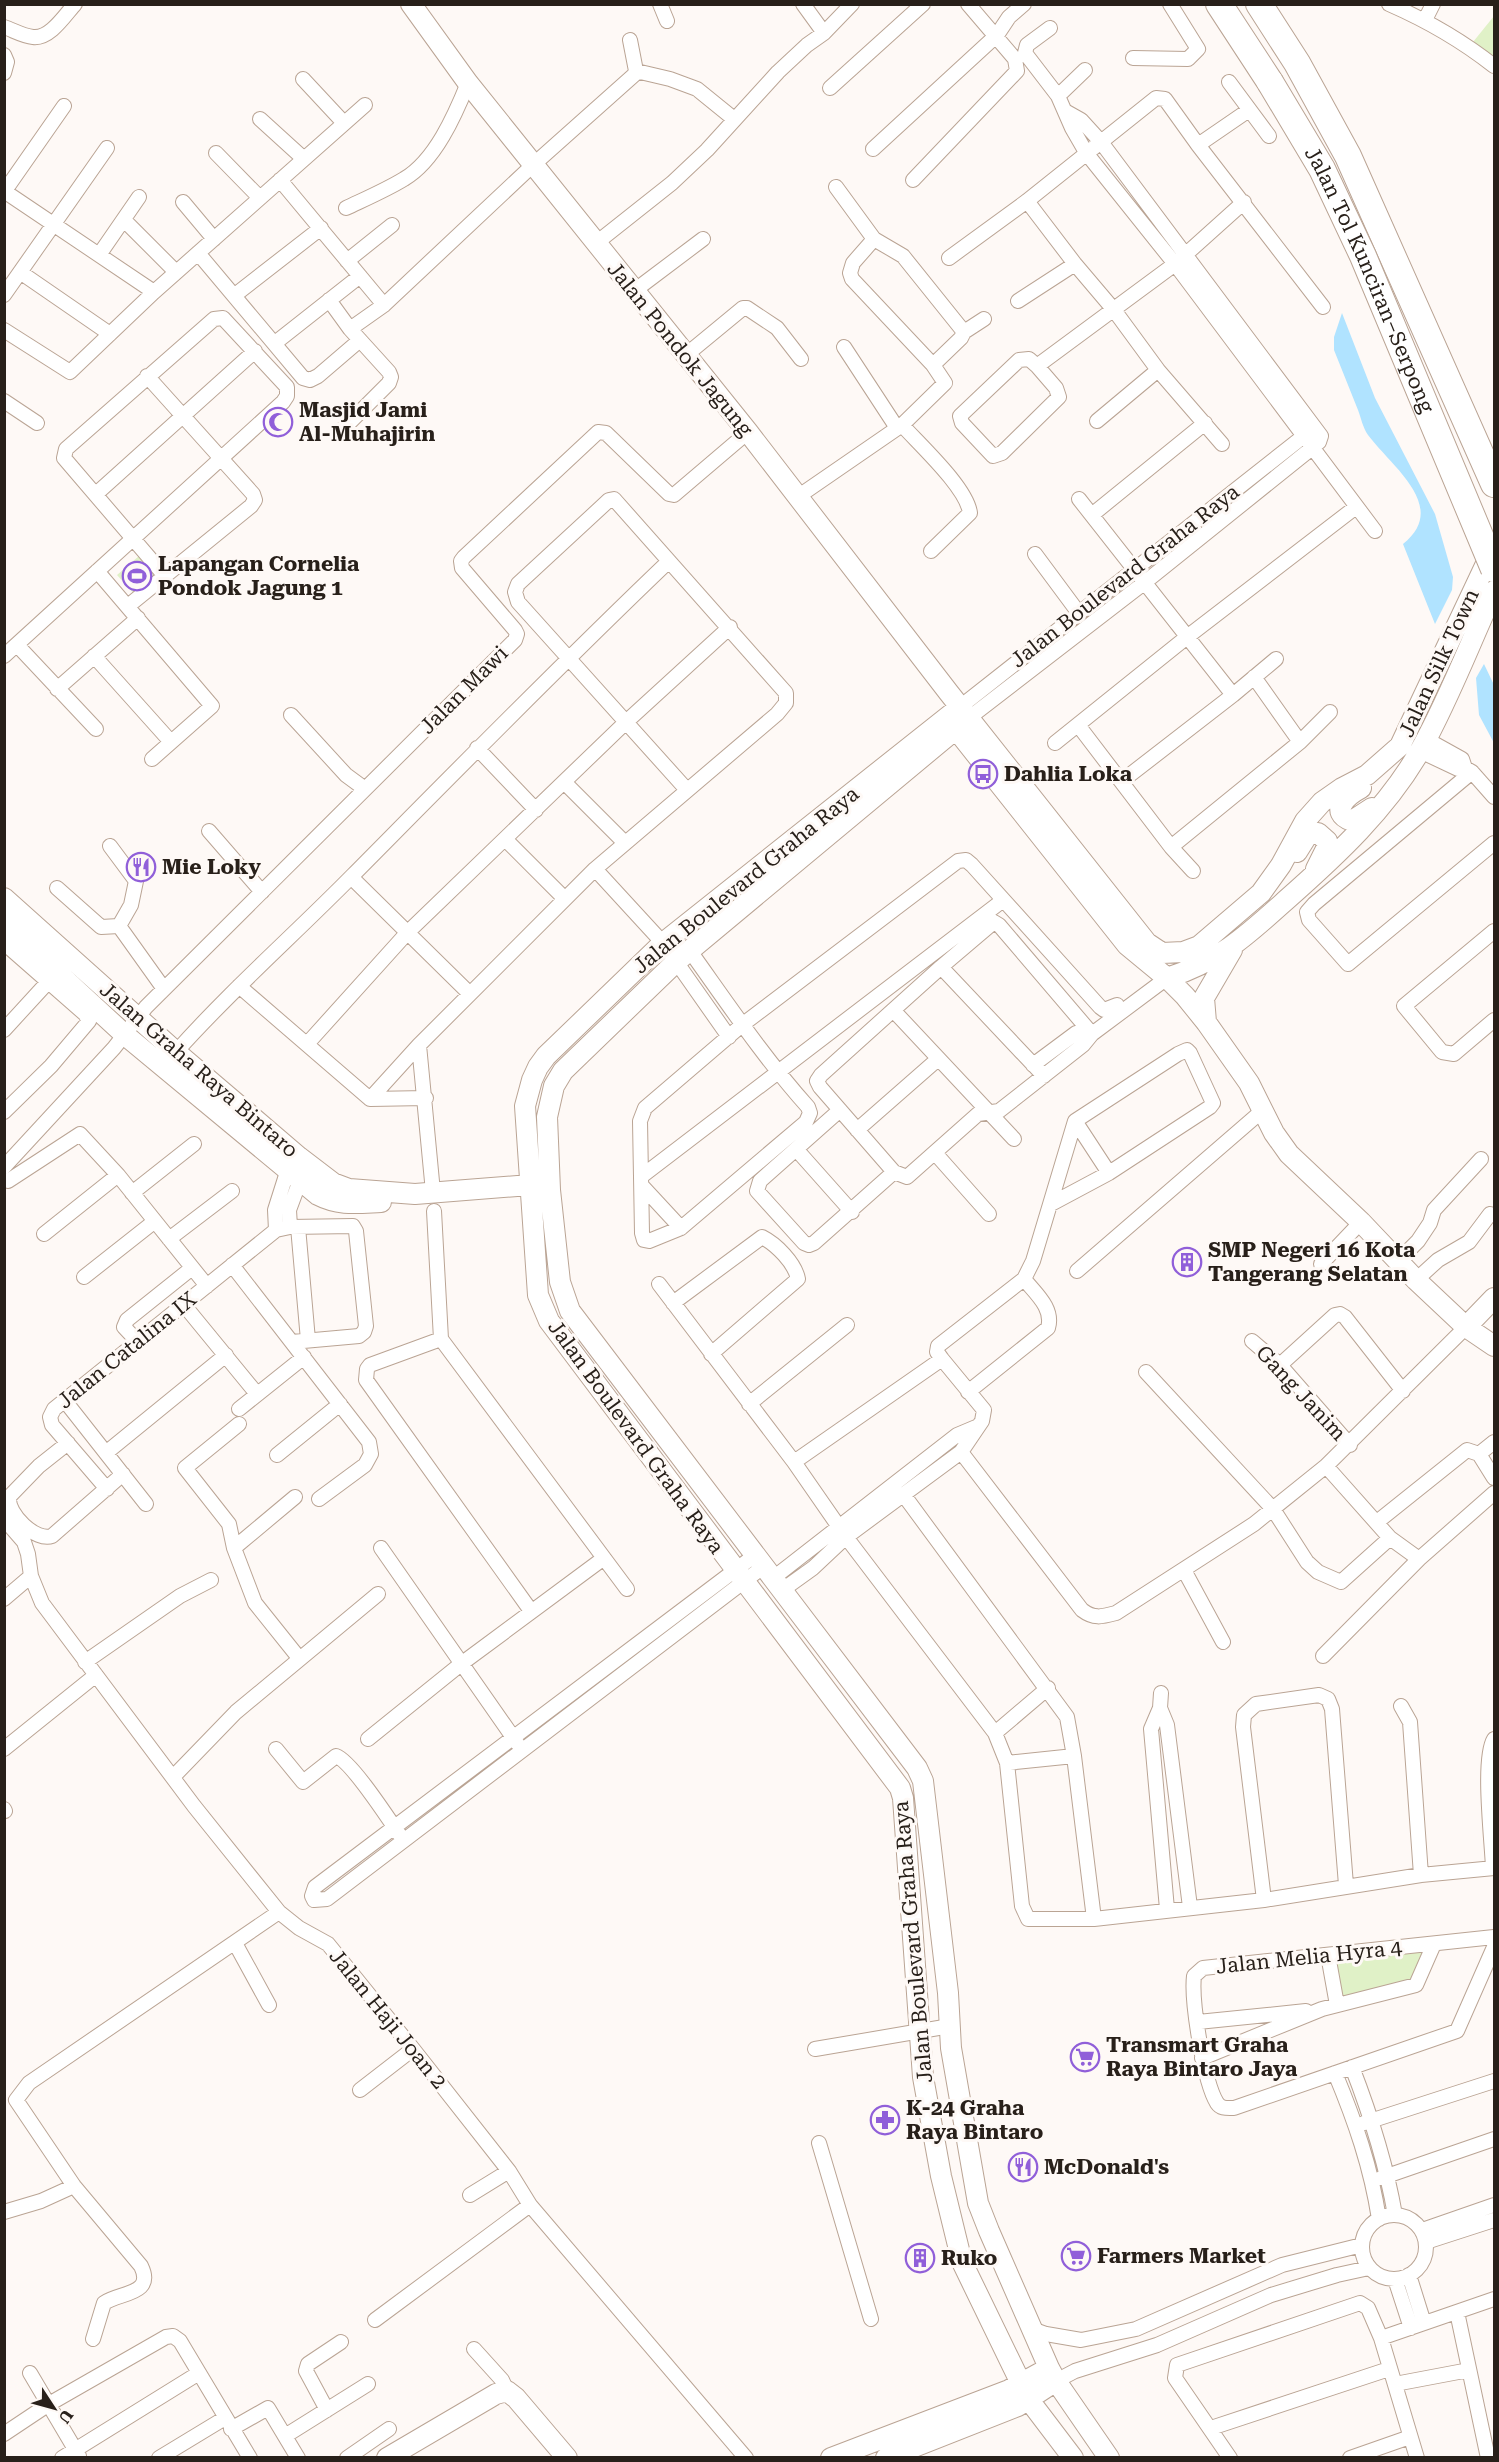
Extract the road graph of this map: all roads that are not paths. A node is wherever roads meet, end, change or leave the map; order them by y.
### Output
1 (75, 4) edge
2 (411, 4) edge
3 (660, 4) edge
4 (803, 4) edge
5 (852, 4) edge
6 (923, 4) edge
7 (968, 4) edge
8 (1024, 4) edge
9 (1170, 4) edge
10 (1220, 4) edge
11 (1259, 4) edge
12 (1389, 4) edge
13 (1434, 4) edge
14 (1425, 20) junction
15 (667, 21) dead end
16 (4, 27) edge
17 (1050, 28) dead end
18 (824, 33) junction
19 (997, 35) junction
20 (630, 40) dead end
21 (4, 55) edge
22 (1133, 58) dead end
23 (1494, 66) edge
24 (1085, 70) dead end
25 (636, 71) junction
26 (4, 73) edge
27 (303, 79) dead end
28 (1230, 82) dead end
29 (468, 83) junction
30 (830, 88) dead end
31 (1058, 96) junction
32 (365, 105) dead end
33 (64, 106) dead end
34 (1249, 110) junction
35 (1065, 111) junction
36 (260, 119) dead end
37 (734, 120) junction
38 (344, 123) junction
39 (1269, 136) dead end
40 (1101, 142) junction
41 (1198, 146) junction
42 (106, 148) dead end
43 (873, 149) dead end
44 (216, 153) dead end
45 (1087, 154) junction
46 (304, 159) junction
47 (533, 165) junction
48 (280, 180) junction
49 (913, 180) dead end
50 (836, 187) dead end
51 (5, 192) edge
52 (139, 197) dead end
53 (260, 198) junction
54 (1027, 201) junction
55 (183, 202) dead end
56 (1244, 202) junction
57 (346, 208) dead end
58 (124, 220) junction
59 (53, 225) junction
60 (392, 225) dead end
61 (321, 228) junction
62 (214, 239) junction
63 (703, 239) dead end
64 (874, 239) junction
65 (595, 244) junction
66 (198, 253) junction
67 (99, 255) junction
68 (1187, 255) junction
69 (949, 258) dead end
70 (347, 261) junction
71 (1075, 264) junction
72 (1175, 264) junction
73 (20, 272) junction
74 (176, 272) junction
75 (360, 276) junction
76 (634, 291) junction
77 (154, 292) junction
78 (4, 295) edge
79 (235, 295) junction
80 (329, 300) junction
81 (1018, 301) dead end
82 (384, 305) junction
83 (1323, 307) dead end
84 (1114, 310) junction
85 (984, 319) dead end
86 (4, 330) edge
87 (964, 332) junction
88 (110, 334) junction
89 (355, 335) junction
90 (275, 343) junction
91 (844, 347) dead end
92 (255, 351) junction
93 (686, 355) junction
94 (801, 359) dead end
95 (933, 365) junction
96 (1037, 366) junction
97 (1158, 370) junction
98 (147, 376) junction
99 (4, 401) edge
100 (183, 415) junction
101 (1097, 421) dead end
102 (37, 423) dead end
103 (1205, 423) junction
104 (900, 426) junction
105 (1315, 427) junction
106 (748, 432) junction
107 (337, 435) dead end
108 (1303, 437) junction
109 (1222, 444) dead end
110 (1312, 448) junction
111 (222, 457) junction
112 (1494, 483) edge
113 (96, 494) junction
114 (796, 498) junction
115 (1079, 499) dead end
116 (1356, 507) junction
117 (1093, 514) junction
118 (1375, 531) dead end
119 (133, 538) junction
120 (1494, 545) edge
121 (931, 551) dead end
122 (1035, 554) dead end
123 (669, 561) junction
124 (1494, 569) edge
125 (1136, 570) junction
126 (97, 571) junction
127 (165, 576) junction
128 (1144, 583) junction
129 (1494, 591) edge
130 (128, 606) junction
131 (1078, 612) junction
132 (138, 618) junction
133 (730, 627) junction
134 (1187, 637) junction
135 (17, 645) junction
136 (4, 656) edge
137 (94, 657) junction
138 (568, 657) junction
139 (1276, 659) dead end
140 (1254, 677) junction
141 (57, 689) junction
142 (1233, 695) junction
143 (1330, 712) dead end
144 (956, 713) junction
145 (291, 715) dead end
146 (626, 722) junction
147 (1078, 725) junction
148 (96, 729) dead end
149 (171, 742) junction
150 (1300, 742) junction
151 (1055, 743) dead end
152 (1423, 745) junction
153 (477, 748) junction
154 (152, 759) dead end
155 (1381, 765) junction
156 (1468, 770) junction
157 (1122, 781) junction
158 (564, 782) junction
159 (365, 789) junction
160 (687, 790) junction
161 (1393, 791) junction
162 (1494, 797) edge
163 (536, 810) junction
164 (209, 831) dead end
165 (505, 839) junction
166 (624, 842) junction
167 (1494, 843) edge
168 (110, 846) dead end
169 (1171, 847) junction
170 (1281, 864) junction
171 (595, 869) junction
172 (1193, 871) dead end
173 (351, 877) junction
174 (1310, 879) junction
175 (57, 888) dead end
176 (262, 892) junction
177 (4, 898) edge
178 (564, 899) junction
179 (1002, 901) junction
180 (4, 923) edge
181 (119, 926) junction
182 (1494, 931) edge
183 (407, 933) junction
184 (663, 944) junction
185 (1235, 945) junction
186 (6, 946) edge
187 (683, 956) junction
188 (941, 966) junction
189 (1167, 978) junction
190 (48, 982) junction
191 (239, 986) junction
192 (164, 989) junction
193 (470, 994) junction
194 (1117, 1005) dead end
195 (893, 1010) junction
196 (142, 1013) junction
197 (1494, 1020) edge
198 (1206, 1022) junction
199 (742, 1025) junction
200 (4, 1030) edge
201 (1090, 1032) junction
202 (125, 1035) junction
203 (729, 1037) junction
204 (307, 1044) junction
205 (419, 1045) junction
206 (1060, 1045) junction
207 (176, 1052) junction
208 (1070, 1056) junction
209 (938, 1059) junction
210 (1033, 1065) junction
211 (778, 1073) junction
212 (1044, 1076) junction
213 (426, 1098) junction
214 (370, 1100) junction
215 (840, 1110) junction
216 (1262, 1111) junction
217 (4, 1112) edge
218 (989, 1114) junction
219 (1075, 1121) junction
220 (857, 1130) junction
221 (1014, 1139) dead end
222 (194, 1144) dead end
223 (796, 1149) junction
224 (935, 1153) junction
225 (7, 1158) edge
226 (1481, 1159) dead end
227 (299, 1168) junction
228 (894, 1172) junction
229 (1109, 1173) junction
230 (118, 1175) junction
231 (8, 1181) dead end
232 (642, 1182) junction
233 (530, 1185) junction
234 (232, 1191) dead end
235 (132, 1193) junction
236 (427, 1199) junction
237 (1051, 1204) junction
238 (852, 1212) junction
239 (989, 1214) dead end
240 (1490, 1214) dead end
241 (155, 1221) junction
242 (1361, 1222) junction
243 (288, 1228) junction
244 (681, 1228) junction
245 (44, 1234) dead end
246 (169, 1239) junction
247 (1398, 1261) junction
248 (1321, 1264) dead end
249 (232, 1265) junction
250 (192, 1268) junction
251 (1077, 1271) dead end
252 (84, 1277) dead end
253 (1024, 1279) junction
254 (1416, 1280) junction
255 (659, 1284) dead end
256 (207, 1286) junction
257 (1494, 1298) edge
258 (673, 1303) junction
259 (184, 1305) junction
260 (847, 1325) dead end
261 (1466, 1327) junction
262 (441, 1339) junction
263 (308, 1340) junction
264 (1252, 1341) dead end
265 (138, 1342) junction
266 (292, 1342) junction
267 (1494, 1346) edge
268 (711, 1354) junction
269 (226, 1355) junction
270 (304, 1357) junction
271 (942, 1359) junction
272 (1280, 1365) junction
273 (1146, 1372) dead end
274 (1403, 1391) junction
275 (968, 1392) junction
276 (257, 1394) junction
277 (65, 1401) junction
278 (340, 1404) junction
279 (749, 1404) junction
280 (239, 1410) dead end
281 (239, 1424) dead end
282 (976, 1427) junction
283 (1494, 1442) edge
284 (68, 1443) junction
285 (1350, 1445) junction
286 (107, 1452) junction
287 (961, 1452) junction
288 (1479, 1454) junction
289 (277, 1455) dead end
290 (795, 1462) junction
291 (1326, 1466) junction
292 (123, 1474) junction
293 (1494, 1478) edge
294 (107, 1489) junction
295 (1494, 1493) edge
296 (903, 1494) junction
297 (295, 1497) dead end
298 (319, 1499) dead end
299 (147, 1504) dead end
300 (1273, 1509) junction
301 (4, 1519) edge
302 (1377, 1522) junction
303 (843, 1532) junction
304 (1390, 1538) junction
305 (234, 1548) junction
306 (381, 1548) dead end
307 (604, 1558) junction
308 (1419, 1559) junction
309 (1184, 1570) junction
310 (768, 1573) junction
311 (31, 1576) junction
312 (740, 1577) junction
313 (211, 1580) dead end
314 (627, 1589) dead end
315 (378, 1594) dead end
316 (4, 1599) edge
317 (531, 1611) junction
318 (1223, 1642) dead end
319 (1323, 1656) dead end
320 (299, 1658) junction
321 (85, 1662) junction
322 (461, 1664) junction
323 (96, 1675) junction
324 (1048, 1688) junction
325 (1161, 1693) dead end
326 (1401, 1706) dead end
327 (1160, 1708) junction
328 (995, 1733) junction
329 (513, 1738) junction
330 (1494, 1738) edge
331 (368, 1739) dead end
332 (4, 1749) edge
333 (276, 1749) dead end
334 (524, 1750) junction
335 (1074, 1756) junction
336 (1007, 1763) junction
337 (173, 1777) junction
338 (394, 1827) junction
339 (404, 1841) junction
340 (1494, 1868) edge
341 (1421, 1875) junction
342 (1346, 1886) junction
343 (1264, 1900) junction
344 (1190, 1907) junction
345 (1167, 1909) junction
346 (279, 1912) junction
347 (1094, 1919) junction
348 (1494, 1937) edge
349 (235, 1942) junction
350 (1434, 1944) junction
351 (1494, 1947) edge
352 (1328, 1955) junction
353 (269, 2005) dead end
354 (1337, 2005) junction
355 (1322, 2009) junction
356 (1198, 2022) junction
357 (950, 2026) junction
358 (921, 2030) junction
359 (413, 2049) junction
360 (814, 2049) dead end
361 (1202, 2058) junction
362 (1352, 2067) junction
363 (1335, 2073) junction
364 (1494, 2080) edge
365 (360, 2090) dead end
366 (1373, 2120) junction
367 (1356, 2126) junction
368 (1494, 2139) edge
369 (819, 2143) dead end
370 (508, 2171) junction
371 (1388, 2176) junction
372 (1373, 2181) junction
373 (74, 2186) junction
374 (470, 2195) dead end
375 (530, 2205) junction
376 (1494, 2205) edge
377 (4, 2212) edge
378 (1395, 2215) junction
379 (1379, 2219) junction
380 (1494, 2220) edge
381 (1424, 2236) junction
382 (1362, 2245) junction
383 (1369, 2268) junction
384 (1402, 2277) junction
385 (1212, 2294) junction
386 (1494, 2299) edge
387 (1457, 2312) junction
388 (1224, 2315) junction
389 (871, 2319) dead end
390 (375, 2320) dead end
391 (1418, 2326) junction
392 (1032, 2329) junction
393 (1381, 2338) junction
394 (93, 2339) dead end
395 (341, 2342) dead end
396 (474, 2349) dead end
397 (1389, 2369) junction
398 (1469, 2370) junction
399 (30, 2373) dead end
400 (200, 2373) junction
401 (1052, 2374) junction
402 (368, 2384) dead end
403 (1395, 2384) junction
404 (507, 2391) junction
405 (1025, 2392) junction
406 (1068, 2397) junction
407 (49, 2404) junction
408 (327, 2410) junction
409 (1042, 2418) junction
410 (228, 2423) junction
411 (1211, 2428) junction
412 (389, 2429) dead end
413 (4, 2434) edge
414 (285, 2436) junction
415 (1410, 2437) junction
416 (78, 2453) edge
417 (62, 2457) edge
418 (159, 2457) edge
419 (250, 2457) edge
420 (298, 2457) edge
421 (347, 2457) edge
422 (387, 2457) edge
423 (567, 2457) edge
424 (746, 2457) edge
425 (831, 2457) edge
426 (886, 2457) edge
427 (1072, 2457) edge
428 (1109, 2457) edge
429 (1230, 2457) edge
430 (1350, 2457) edge
431 (1417, 2457) edge
432 (1488, 2457) edge

1 - 16 street
2 - 29 main road, Jalan Pondok Jagung
3 - 15 street
4 - 18 street
5 - 18 street
6 - 30 street
7 - 19 street
8 - 19 street
9 - 22 street
10 - 124 highway, Jalan Tol Kunciran–Serpong, bridge
11 - 112 highway, Jalan Tol Kunciran–Serpong
12 - 14 street
13 - 14 street
14 - 23 street
17 - 31 street
18 - 37 street
19 - 43 street
19 - 49 street
20 - 25 street
21 - 26 street
24 - 31 street
25 - 37 street
25 - 47 street
27 - 38 street
28 - 34 street
29 - 47 main road, Jalan Pondok Jagung
29 - 57 street
31 - 35 street
32 - 38 street
33 - 51 street
34 - 39 street
34 - 41 street
35 - 40 street
35 - 45 street
36 - 46 street
37 - 65 street
38 - 46 street
40 - 41 street
40 - 45 street
40 - 68 street
41 - 56 street
42 - 59 street
44 - 53 street
45 - 54 street
45 - 72 street
46 - 48 street
47 - 65 main road, Jalan Pondok Jagung
47 - 82 street
48 - 53 street
48 - 61 street
50 - 64 street
51 - 59 street
52 - 58 street
53 - 62 street
54 - 69 street
54 - 71 street
55 - 62 street
56 - 68 street
56 - 83 street
58 - 67 street
58 - 74 street
59 - 67 street
59 - 73 street
60 - 70 street
61 - 70 street
61 - 79 street
62 - 66 street
63 - 76 street
64 - 87 street
64 - 95 street
65 - 76 main road, Jalan Pondok Jagung
66 - 74 street
66 - 79 street
67 - 77 street
68 - 72 street
68 - 105 street
70 - 75 street
71 - 81 street
71 - 84 street
72 - 84 street
72 - 108 street
73 - 78 street
73 - 88 street
74 - 77 street
75 - 80 street
75 - 82 street
76 - 93 main road, Jalan Pondok Jagung
77 - 88 street
79 - 90 street
80 - 89 street
80 - 90 street
82 - 89 street
84 - 96 street
84 - 97 street
85 - 87 street
86 - 88 street
87 - 95 street
89 - 90 street
89 - 107 street
91 - 104 street
92 - 98 street
92 - 100 street
92 - 111 street
93 - 94 street
93 - 106 main road, Jalan Pondok Jagung
95 - 104 street
96 - 96 street
97 - 101 street
97 - 103 street
98 - 100 street
98 - 113 street
99 - 102 street
100 - 111 street
100 - 113 street
103 - 109 street
103 - 117 street
104 - 114 street
104 - 121 street
105 - 108 street, Jalan Boulevard Graha Raya
105 - 110 street
106 - 114 main road, Jalan Pondok Jagung
106 - 159 street, Jalan Mawi
108 - 110 street
108 - 125 street, Jalan Boulevard Graha Raya
110 - 116 street
110 - 128 street, Jalan Boulevard Graha Raya
111 - 119 street
111 - 127 street
113 - 119 street
114 - 144 main road, Jalan Pondok Jagung
115 - 117 street
116 - 118 street
116 - 134 street
117 - 125 street
119 - 126 street
119 - 127 street
120 - 155 main road, Jalan Silk Town
122 - 131 street
123 - 133 street
123 - 138 street
123 - 138 street
125 - 128 street
125 - 131 street, Jalan Boulevard Graha Raya
126 - 130 street
126 - 135 street
127 - 130 street
128 - 134 street
128 - 144 street, Jalan Boulevard Graha Raya
129 - 152 main road, Jalan Silk Town
130 - 132 street
131 - 144 street, Jalan Boulevard Graha Raya
132 - 137 street
132 - 149 street
133 - 146 street
133 - 160 street
134 - 142 street
134 - 147 street
135 - 136 street
135 - 141 street
137 - 141 street
137 - 149 street
138 - 146 street
138 - 153 street
139 - 140 street
140 - 142 street
140 - 150 street
141 - 148 street
142 - 157 street
143 - 150 street
144 - 170 main road, Jalan Silk Town
144 - 184 main road, Jalan Boulevard Graha Raya
144 - 187 main road, Jalan Boulevard Graha Raya
144 - 189 main road
145 - 159 street
146 - 158 street
146 - 160 street
147 - 151 street
147 - 157 street
149 - 154 street
150 - 169 street
152 - 156 street
152 - 161 main road, Jalan Silk Town
153 - 163 street
153 - 173 street
155 - 161 main road
155 - 170 main road, Jalan Silk Town
156 - 162 street
156 - 167 street
157 - 169 street
158 - 163 street
158 - 166 street
159 - 176 street, Jalan Mawi
160 - 166 street
161 - 174 main road, Jalan Silk Town
163 - 165 street
164 - 176 street
165 - 178 street
165 - 183 street
166 - 171 street
168 - 181 street
169 - 172 street
170 - 174 main road
171 - 178 street
171 - 184 street
173 - 183 street
173 - 191 street
174 - 185 main road, Jalan Silk Town
175 - 181 street
176 - 192 street, Jalan Mawi
177 - 196 main road, Jalan Graha Raya Bintaro
178 - 193 street
179 - 194 street
179 - 199 street
179 - 211 street
180 - 202 main road, Jalan Graha Raya Bintaro
181 - 192 street
182 - 197 street
183 - 193 street
183 - 204 street
184 - 187 street
184 - 233 main road, Jalan Boulevard Graha Raya
185 - 189 main road, Jalan Silk Town
185 - 198 main road
186 - 190 street
187 - 199 street
187 - 203 street
187 - 310 main road, Jalan Boulevard Graha Raya
188 - 195 street
188 - 201 street
188 - 210 street
189 - 198 main road
189 - 201 street
190 - 200 street
190 - 217 street
191 - 204 street
191 - 207 street
192 - 196 street, Jalan Mawi
193 - 205 street
195 - 209 street
195 - 215 street
196 - 202 street, Jalan Mawi
196 - 207 main road, Jalan Graha Raya Bintaro
198 - 216 main road
199 - 203 street
199 - 211 street
201 - 206 street
201 - 208 street
202 - 225 street, Jalan Mawi
202 - 227 main road, Jalan Graha Raya Bintaro
203 - 232 street
204 - 214 street
205 - 213 street
205 - 214 street
206 - 208 street
206 - 210 street
207 - 227 main road, Jalan Graha Raya Bintaro
208 - 212 street
209 - 218 street
209 - 220 street
210 - 212 street
211 - 232 street
211 - 244 street
212 - 218 street
213 - 214 street
213 - 236 street
215 - 220 street
215 - 223 street
216 - 242 main road
216 - 251 street
218 - 221 street
218 - 224 street
219 - 229 street
219 - 229 street
219 - 237 street
220 - 228 street
222 - 235 street
223 - 238 street
223 - 238 street
224 - 228 street
224 - 239 street
226 - 247 street
227 - 236 main road, Jalan Graha Raya Bintaro
227 - 243 street
228 - 238 street
229 - 237 street
230 - 231 street
230 - 235 street
230 - 245 street
232 - 244 street
232 - 244 street
233 - 236 main road, Jalan Graha Raya Bintaro
233 - 312 main road, Jalan Boulevard Graha Raya
234 - 246 street
235 - 241 street
236 - 262 street
237 - 253 street
240 - 254 street
241 - 246 street
241 - 252 street
242 - 247 main road
242 - 248 street
243 - 249 street, Jalan Catalina IX
243 - 263 street
243 - 263 street
246 - 250 street
247 - 254 main road
249 - 256 street, Jalan Catalina IX
249 - 266 street
250 - 256 street
250 - 265 street
253 - 271 street
253 - 275 street
254 - 261 main road
255 - 258 street
256 - 259 street, Jalan Catalina IX
257 - 261 main road
258 - 268 street
258 - 268 street
259 - 265 street, Jalan Catalina IX
259 - 269 street
260 - 279 street
261 - 267 main road
261 - 274 street
262 - 307 street
262 - 317 street
263 - 266 street
264 - 272 street, Gang Janim
265 - 277 street, Jalan Catalina IX
266 - 270 street
268 - 279 street
269 - 276 street
269 - 286 street
270 - 276 street
270 - 278 street
271 - 275 street
271 - 290 street
272 - 274 street
272 - 285 street, Gang Janim
273 - 300 street
274 - 285 street
275 - 282 street
276 - 280 street
277 - 284 street, Jalan Catalina IX
277 - 286 street
278 - 289 street
278 - 298 street
279 - 290 street
281 - 305 street
282 - 287 street
282 - 303 street
283 - 288 street
284 - 294 street
284 - 294 street
285 - 291 street
286 - 292 street
287 - 296 street
287 - 309 street
288 - 293 street
288 - 302 street
290 - 303 street
291 - 300 street
291 - 302 street
292 - 294 street
292 - 299 street
295 - 308 street
296 - 303 street
296 - 324 street
297 - 305 street
300 - 304 street
300 - 309 street
301 - 311 street, Jalan Haji Joan 2
302 - 304 street
303 - 310 street
303 - 328 street
304 - 308 street
305 - 320 street
306 - 322 street
307 - 314 street
307 - 317 street
308 - 319 street
309 - 318 street
310 - 312 street
310 - 357 main road, Jalan Boulevard Graha Raya
311 - 316 street
311 - 321 street, Jalan Haji Joan 2
312 - 329 street
312 - 334 street
312 - 358 main road, Jalan Boulevard Graha Raya
313 - 321 street
315 - 320 street
317 - 322 street
320 - 337 street
321 - 323 street, Jalan Haji Joan 2
322 - 329 street
322 - 331 street
323 - 332 street
323 - 337 street, Jalan Haji Joan 2
324 - 328 street
324 - 335 street
325 - 327 street
326 - 341 street
327 - 344 street
327 - 345 street
328 - 336 street
329 - 334 street
329 - 338 street
330 - 340 street
333 - 338 street
334 - 339 street
335 - 336 street
335 - 347 street
336 - 347 street
337 - 346 street, Jalan Haji Joan 2
338 - 339 street
338 - 339 street
340 - 341 street
341 - 342 street
342 - 343 street
342 - 343 street
343 - 344 street
344 - 345 street
345 - 347 street
346 - 349 street
346 - 359 street, Jalan Haji Joan 2
348 - 350 street, Jalan Melia Hyra 4
349 - 353 street
349 - 373 street
350 - 352 street, Jalan Melia Hyra 4
350 - 354 street
351 - 362 street
352 - 354 street
352 - 356 street, Jalan Melia Hyra 4
354 - 355 street
355 - 356 street
355 - 361 street
356 - 361 street, Jalan Melia Hyra 4
357 - 358 street
357 - 392 main road, Jalan Boulevard Graha Raya
358 - 360 street
358 - 405 main road, Jalan Boulevard Graha Raya
359 - 365 street
359 - 370 street, Jalan Haji Joan 2
361 - 363 street, Jalan Melia Hyra 4
362 - 363 street
362 - 366 street
363 - 367 street
364 - 366 street
366 - 367 street
366 - 371 street
367 - 372 street
368 - 371 street
369 - 389 street
370 - 374 street
370 - 375 street, Jalan Haji Joan 2
371 - 372 street
371 - 378 street
372 - 379 street
373 - 377 street
373 - 394 street
375 - 390 street
375 - 424 street, Jalan Haji Joan 2
376 - 381 street
378 - 379 street
378 - 381 street
379 - 382 street
380 - 381 street
381 - 384 street
382 - 383 street
382 - 385 street
383 - 384 street
383 - 388 street
384 - 391 street
385 - 388 street
385 - 392 street
386 - 387 street
387 - 391 street
387 - 398 street
388 - 401 street
391 - 393 street
392 - 401 main road, Jalan Boulevard Graha Raya
393 - 397 street
393 - 411 street
395 - 408 street
396 - 404 street
397 - 403 street
397 - 411 street
398 - 403 street
398 - 432 street
399 - 407 street
400 - 407 street
400 - 410 street
400 - 416 street
401 - 405 main road
401 - 406 main road, Jalan Boulevard Graha Raya
402 - 408 street
403 - 415 street
404 - 422 main road
404 - 423 main road
405 - 409 main road, Jalan Boulevard Graha Raya
405 - 425 main road
405 - 426 main road
406 - 409 main road
406 - 428 main road, Jalan Boulevard Graha Raya
407 - 413 street
407 - 416 street
408 - 414 street
409 - 427 main road, Jalan Boulevard Graha Raya
410 - 414 street
410 - 418 street
410 - 419 street
411 - 429 street
412 - 421 street
414 - 420 street
415 - 430 street
415 - 431 street
416 - 417 street

